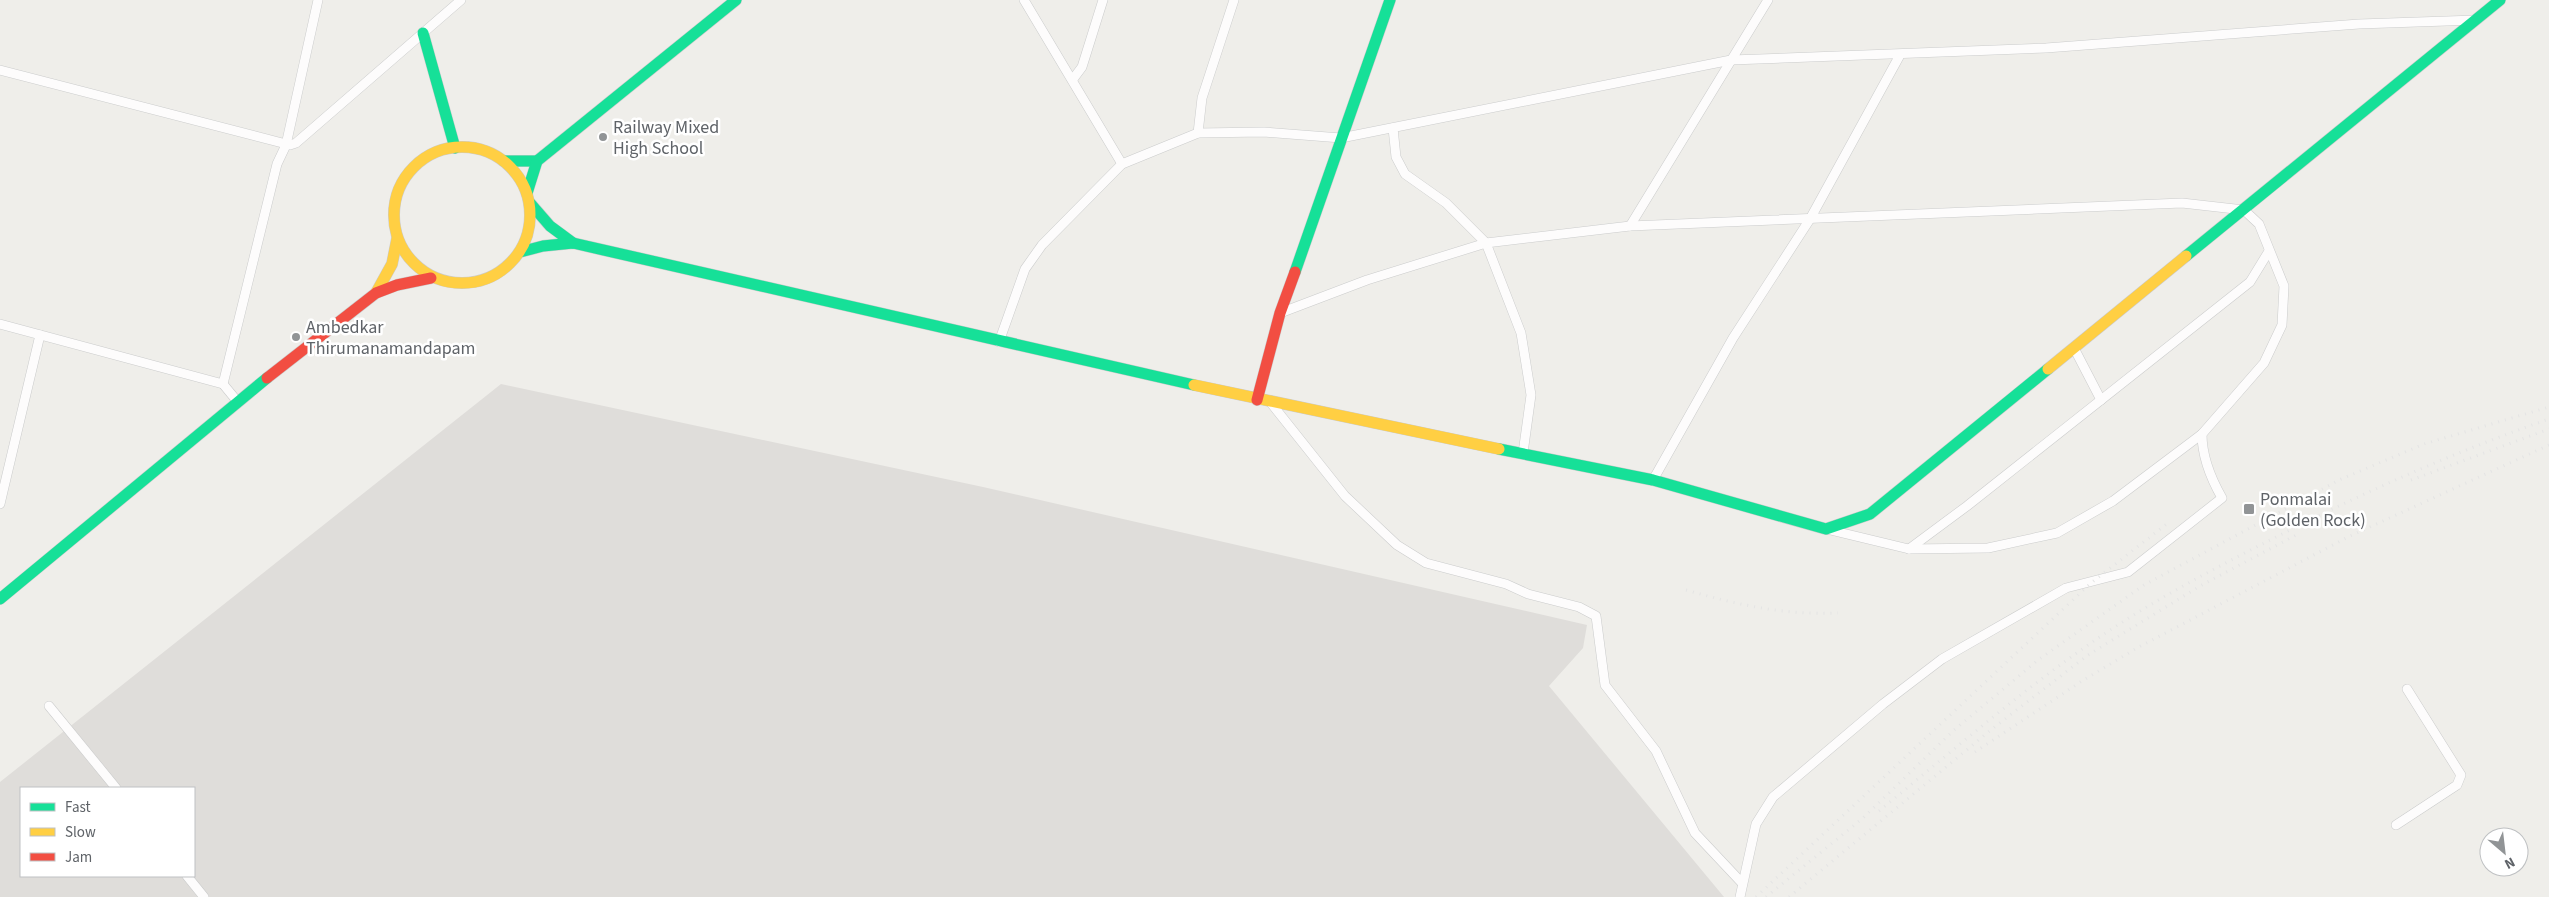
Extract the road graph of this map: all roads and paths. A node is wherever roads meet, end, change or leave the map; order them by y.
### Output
1 (318, 0) edge
2 (461, 0) edge
3 (736, 0) edge
4 (1024, 0) edge
5 (1103, 0) edge
6 (1234, 0) edge
7 (1390, 0) edge
8 (1768, 0) edge
9 (2500, 0) edge
10 (2476, 20) junction
11 (423, 33) junction
12 (1900, 55) junction
13 (1731, 60) junction
14 (0, 70) edge
15 (1073, 79) junction
16 (1393, 128) junction
17 (1198, 133) junction
18 (1341, 138) junction
19 (286, 146) junction
20 (456, 148) junction
21 (504, 161) junction
22 (537, 161) junction
23 (1122, 164) junction
24 (528, 198) junction
25 (2244, 210) junction
26 (1810, 218) junction
27 (1630, 226) junction
28 (398, 238) junction
29 (573, 243) junction
30 (1486, 243) junction
31 (2269, 251) junction
32 (520, 252) junction
33 (431, 278) junction
34 (376, 293) junction
35 (1280, 313) junction
36 (0, 324) edge
37 (40, 335) junction
38 (1000, 342) junction
39 (2074, 348) junction
40 (224, 384) junction
41 (1257, 400) junction
42 (2101, 400) junction
43 (237, 401) junction
44 (1271, 403) junction
45 (2202, 434) junction
46 (1523, 453) junction
47 (1653, 480) junction
48 (0, 504) edge
49 (1826, 529) junction
50 (1909, 549) junction
51 (0, 599) edge
52 (2407, 689) dead end
53 (50, 706) dead end
54 (115, 787) edge
55 (2396, 825) dead end
56 (188, 877) edge
57 (1742, 883) junction
58 (204, 897) edge
59 (1740, 897) edge

1 - 19 street
2 - 11 street
3 - 22 street
4 - 15 street
5 - 15 street
6 - 17 street
7 - 18 street
8 - 13 street
9 - 10 street
10 - 12 street
10 - 25 street
11 - 19 street
11 - 20 street
12 - 13 street
12 - 26 street
13 - 16 street
13 - 27 street
14 - 19 street
15 - 23 street
16 - 18 street
16 - 30 street
17 - 18 street
17 - 23 street
18 - 35 street
19 - 40 street
20 - 21 street
20 - 28 street
21 - 22 street
21 - 24 street
22 - 24 street
23 - 38 street
24 - 29 street
24 - 32 street
25 - 26 street
25 - 31 street
25 - 39 street
26 - 27 street
26 - 47 street
27 - 30 street
28 - 33 street
28 - 34 street
29 - 32 street
29 - 38 street
30 - 35 street
30 - 46 street
31 - 42 street
31 - 45 street
32 - 33 street
33 - 34 street
34 - 43 street
35 - 41 street
36 - 37 street
37 - 40 street
37 - 48 street
38 - 41 street
39 - 42 street
39 - 49 street
40 - 43 street
41 - 44 street
42 - 50 street
43 - 51 street
44 - 46 street
44 - 57 street
45 - 50 street
45 - 57 street
46 - 47 street
47 - 49 street
49 - 50 street
52 - 55 street
53 - 54 street
56 - 58 street
57 - 59 street

